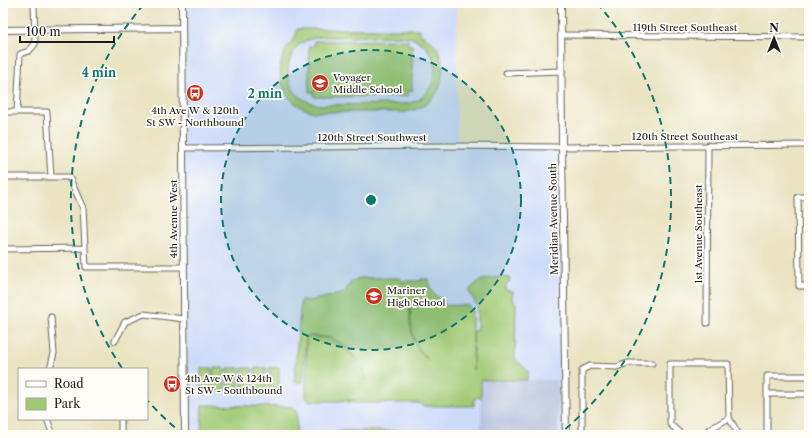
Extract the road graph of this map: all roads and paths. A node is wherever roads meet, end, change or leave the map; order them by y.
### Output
1 (34, 3) edge
2 (182, 3) edge
3 (561, 3) edge
4 (182, 28) junction
5 (3, 30) edge
6 (34, 30) junction
7 (561, 35) junction
8 (809, 37) edge
9 (562, 71) junction
10 (506, 73) dead end
11 (3, 112) edge
12 (17, 112) junction
13 (708, 145) junction
14 (809, 145) edge
15 (562, 147) junction
16 (183, 148) junction
17 (3, 177) edge
18 (51, 177) junction
19 (809, 197) edge
20 (85, 248) junction
21 (3, 249) edge
22 (184, 267) junction
23 (809, 286) edge
24 (51, 317) dead end
25 (184, 319) junction
26 (707, 323) dead end
27 (115, 341) dead end
28 (652, 363) dead end
29 (50, 368) edge
30 (809, 376) edge
31 (767, 394) junction
32 (809, 394) edge
33 (729, 418) junction
34 (47, 420) edge
35 (120, 420) edge
36 (53, 435) edge
37 (121, 435) edge
38 (185, 435) edge
39 (566, 435) edge
40 (582, 435) edge
41 (682, 435) edge
42 (700, 435) edge
43 (739, 435) edge
44 (767, 435) edge

1 - 6 street
2 - 4 street, 4th Avenue West
3 - 7 street, Meridian Avenue South
4 - 6 street
4 - 16 street, 4th Avenue West
5 - 6 street
6 - 12 street
7 - 8 street, 119th Street Southeast
7 - 9 street, Meridian Avenue South
9 - 10 street
9 - 15 street, Meridian Avenue South
11 - 12 street
12 - 18 street
13 - 14 street, 120th Street Southeast
13 - 15 street, 120th Street Southeast
13 - 26 street, 1st Avenue Southeast
15 - 16 street, 120th Street Southwest
15 - 39 street, Meridian Avenue South
16 - 22 street, 4th Avenue West
17 - 18 street
18 - 20 street
19 - 23 street
20 - 21 street
20 - 22 street
22 - 25 street, 4th Avenue West
24 - 29 street
25 - 27 street
25 - 38 street, 4th Avenue West
28 - 40 street
30 - 31 street
31 - 32 street
31 - 44 street
33 - 41 street
33 - 42 street
33 - 43 street
34 - 36 street
35 - 37 street
39 - 40 street

